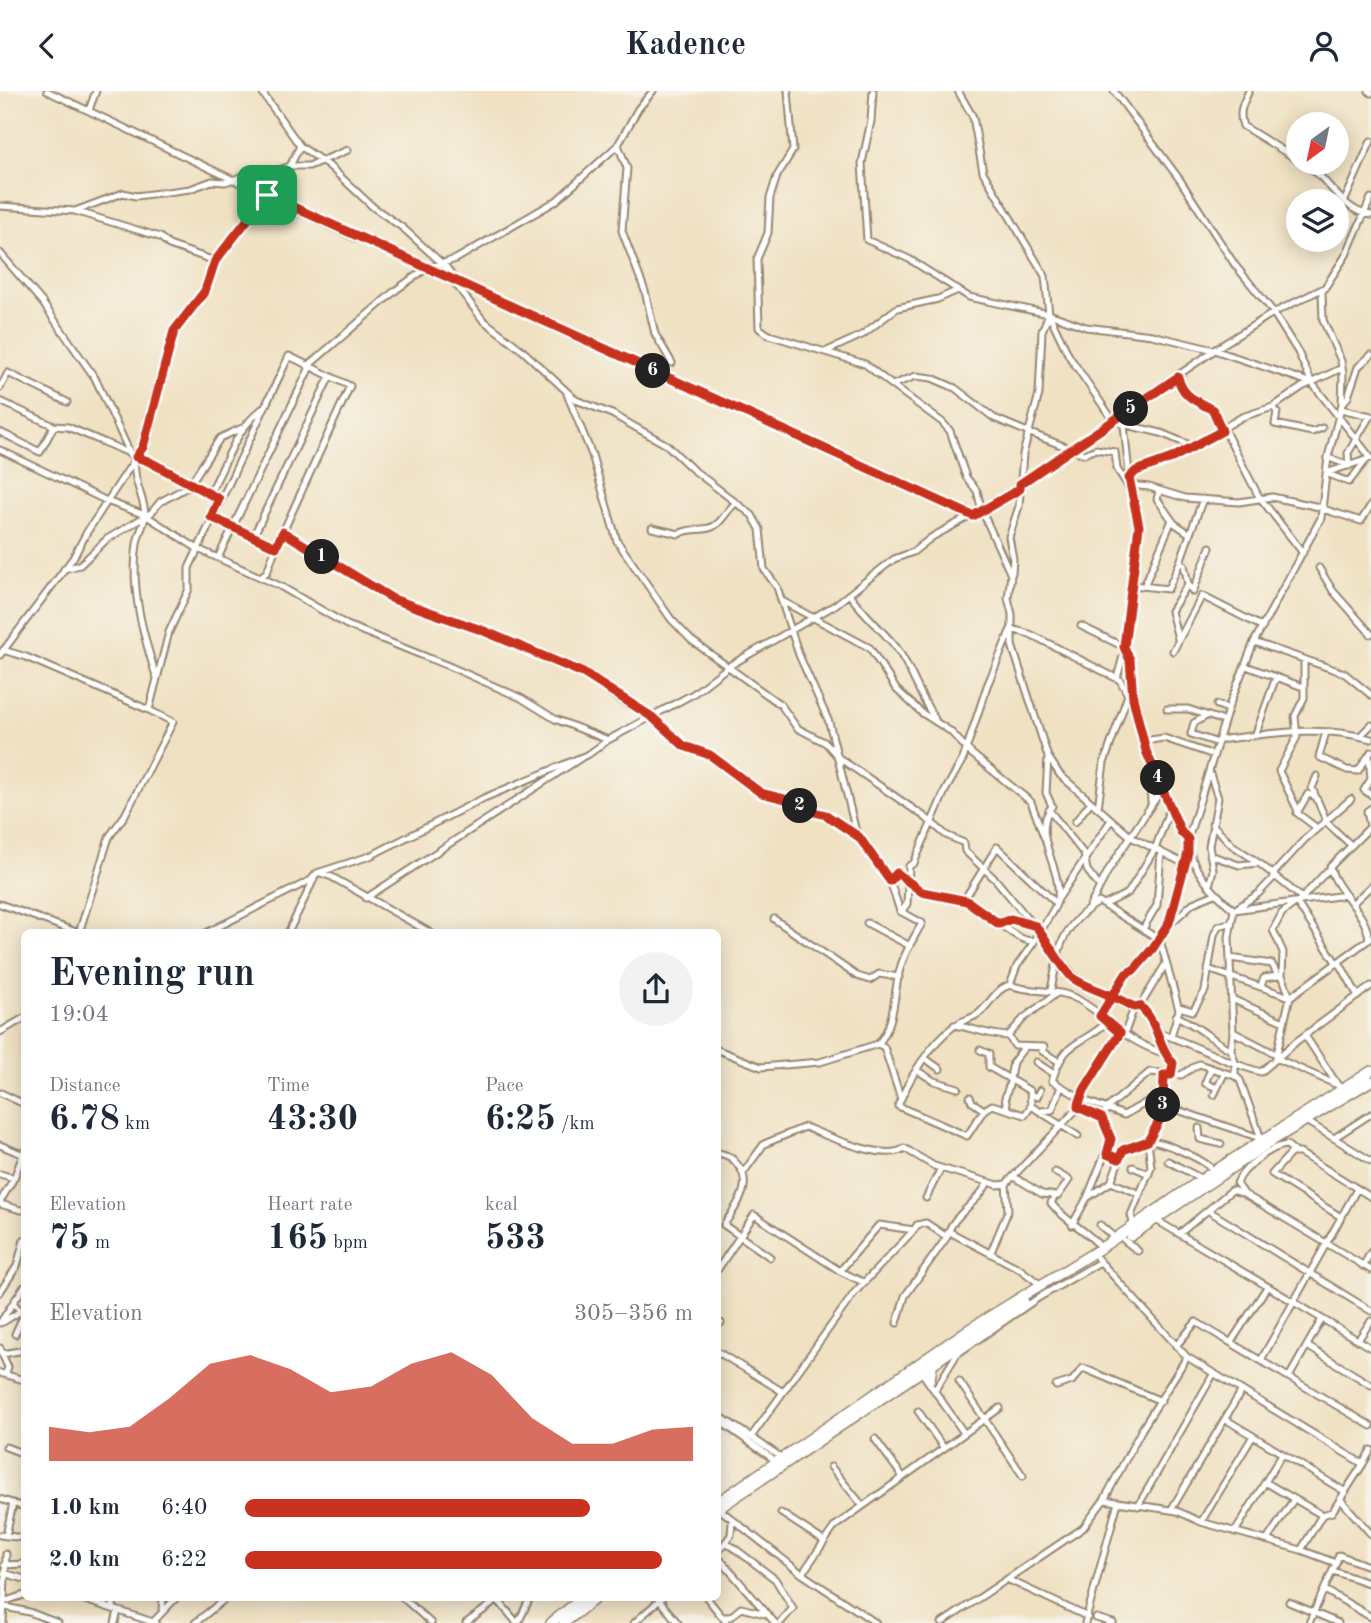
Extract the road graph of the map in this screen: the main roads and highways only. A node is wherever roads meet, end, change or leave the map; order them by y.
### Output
1 (1371, 1071) edge
2 (1371, 1081) edge
3 (1120, 1239) junction
4 (1099, 1256) junction
5 (933, 1361) junction
6 (918, 1368) junction
7 (721, 1500) edge
8 (721, 1507) edge
9 (578, 1601) edge
10 (592, 1601) edge
11 (551, 1623) edge
12 (564, 1623) edge

1 - 3 highway
2 - 3 highway
3 - 4 highway
4 - 5 highway
4 - 6 highway
5 - 6 highway
5 - 6 highway
6 - 7 highway
6 - 8 highway
9 - 11 highway
10 - 12 highway

